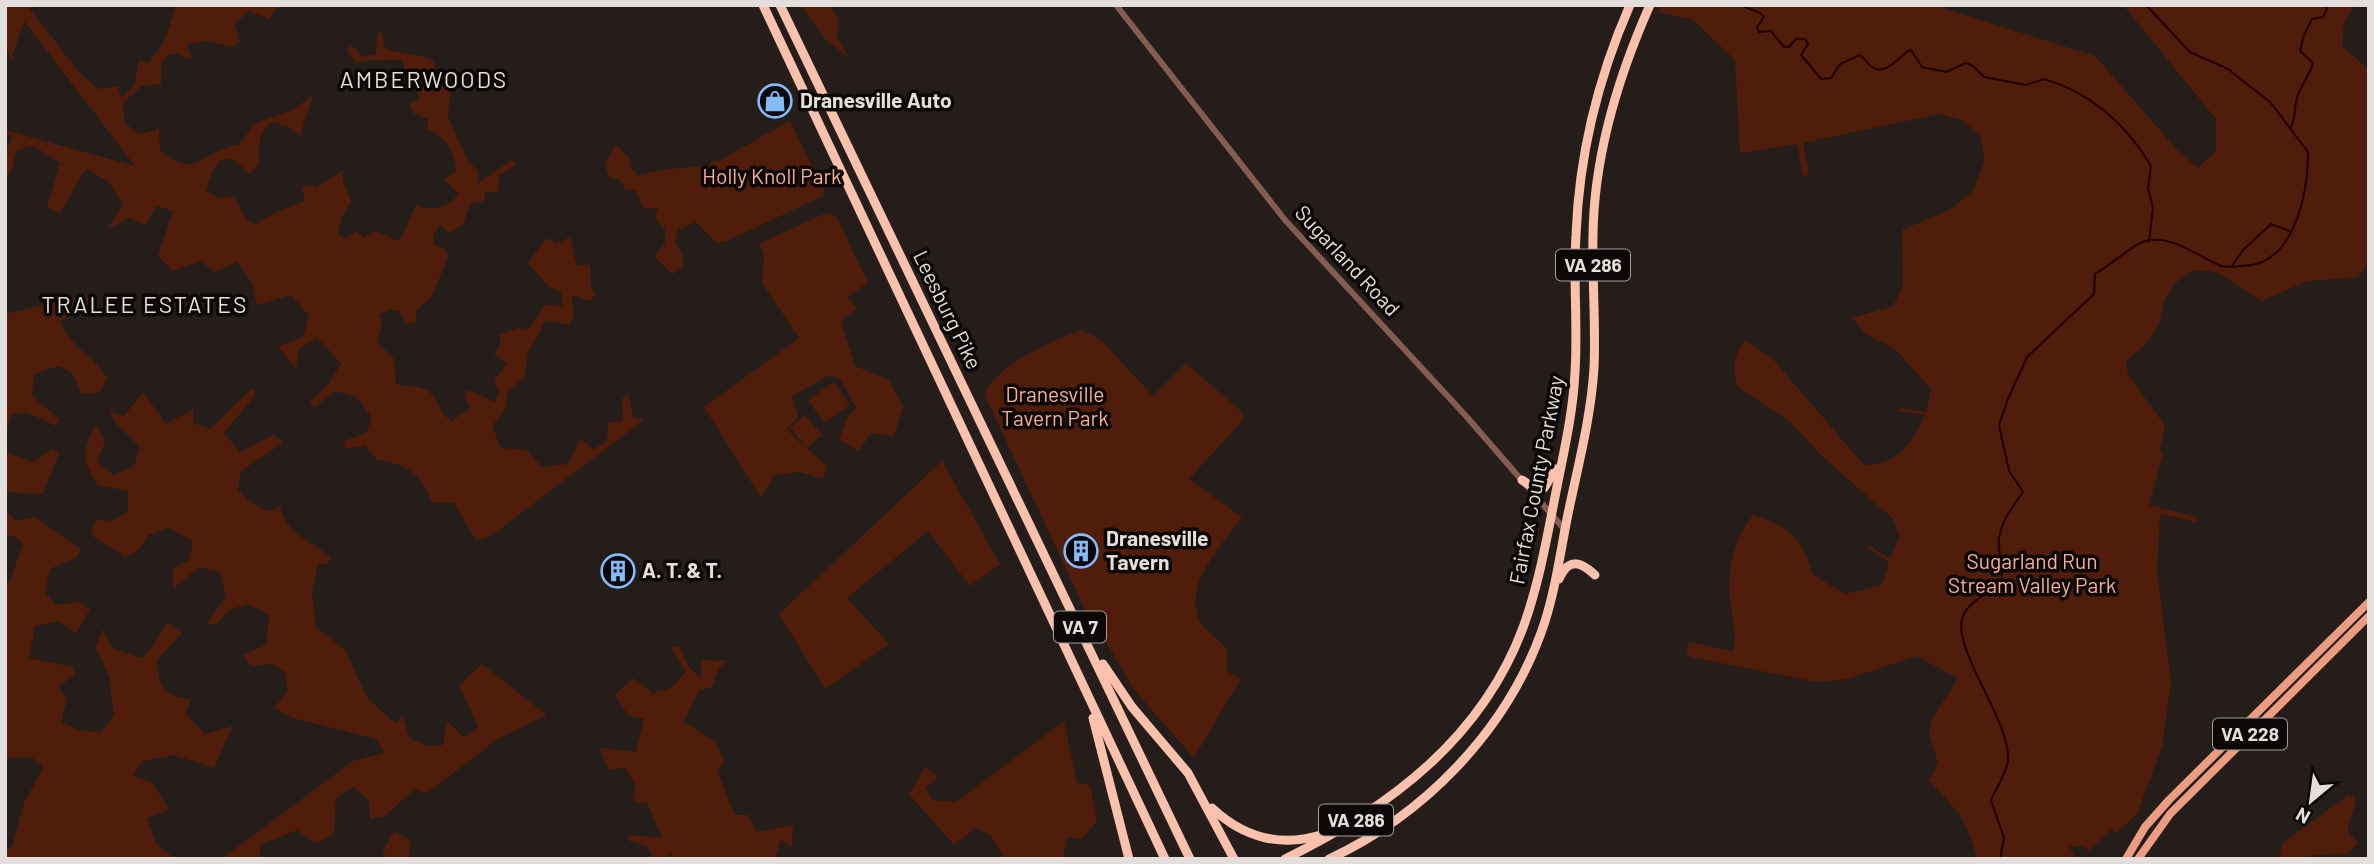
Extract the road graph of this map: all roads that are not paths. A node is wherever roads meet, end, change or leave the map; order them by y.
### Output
1 (763, 5) edge
2 (780, 5) edge
3 (1116, 5) edge
4 (1630, 5) edge
5 (1650, 5) edge
6 (1565, 444) junction
7 (1522, 480) junction
8 (1551, 514) junction
9 (1565, 530) junction
10 (1595, 575) dead end
11 (2369, 602) edge
12 (1549, 604) junction
13 (2369, 616) edge
14 (1078, 624) junction
15 (1076, 673) junction
16 (1204, 798) junction
17 (1345, 826) junction
18 (1128, 859) edge
19 (1165, 859) edge
20 (1190, 859) edge
21 (1234, 859) edge
22 (1285, 859) edge
23 (1331, 859) edge
24 (2126, 859) edge
25 (2138, 859) edge

1 - 15 highway, Leesburg Pike / VA 7
2 - 14 highway, Leesburg Pike / VA 7
3 - 7 street, Sugarland Road
4 - 6 highway, Fairfax County Parkway / VA 286
5 - 9 highway, Fairfax County Parkway / VA 286
6 - 7 highway
6 - 8 highway, Fairfax County Parkway / VA 286
7 - 8 street, Sugarland Road
8 - 9 street, Sugarland Road
8 - 17 highway, Fairfax County Parkway / VA 286
9 - 12 highway, Fairfax County Parkway / VA 286
10 - 12 highway
11 - 24 main road, VA 228
12 - 23 highway, Fairfax County Parkway / VA 286
13 - 25 main road, VA 228
14 - 16 highway
14 - 20 highway, Leesburg Pike / VA 7
15 - 18 highway
15 - 19 highway, Leesburg Pike / VA 7
16 - 17 highway
16 - 21 highway
17 - 22 highway, Fairfax County Parkway / VA 286

